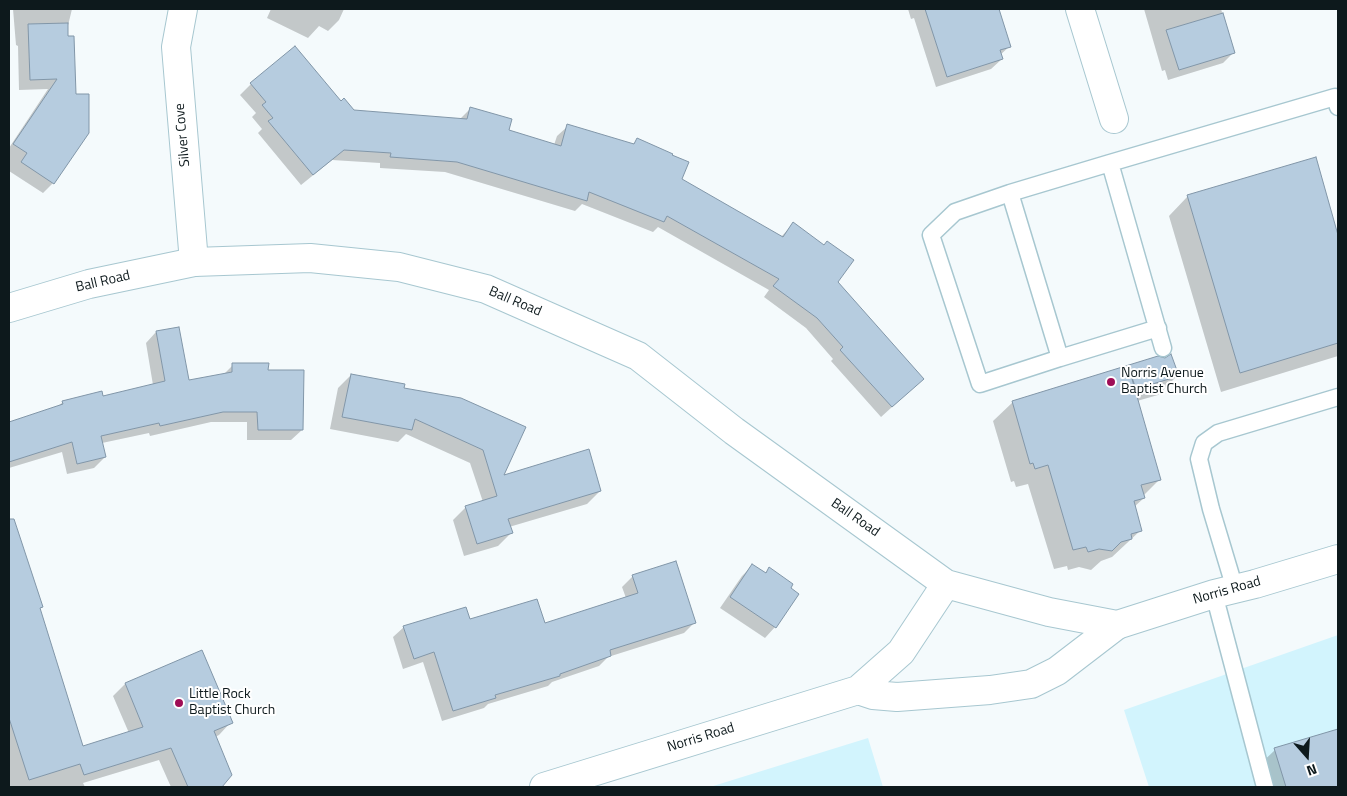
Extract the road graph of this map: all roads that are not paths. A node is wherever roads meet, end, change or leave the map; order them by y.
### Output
1 (183, 9) edge
2 (1080, 9) edge
3 (1338, 107) edge
4 (1114, 119) dead end
5 (1110, 163) junction
6 (1010, 193) junction
7 (194, 262) junction
8 (9, 308) edge
9 (1158, 328) junction
10 (1164, 348) dead end
11 (1060, 358) junction
12 (1338, 397) edge
13 (1338, 558) edge
14 (946, 584) junction
15 (1224, 592) junction
16 (1116, 625) junction
17 (858, 690) junction
18 (544, 787) edge
19 (1265, 787) edge

1 - 7 main road, Silver Cove
2 - 4 main road
3 - 5 lane
5 - 6 lane
5 - 9 lane
6 - 11 lane
6 - 11 lane
7 - 8 main road, Ball Road
7 - 14 main road, Ball Road
9 - 10 lane
9 - 11 lane
12 - 15 lane
13 - 15 main road, Norris Road
14 - 16 main road, Norris Road
14 - 17 main road, Norris Road
15 - 16 main road, Norris Road
15 - 19 lane
16 - 17 main road, Norris Road
17 - 18 main road, Norris Road

